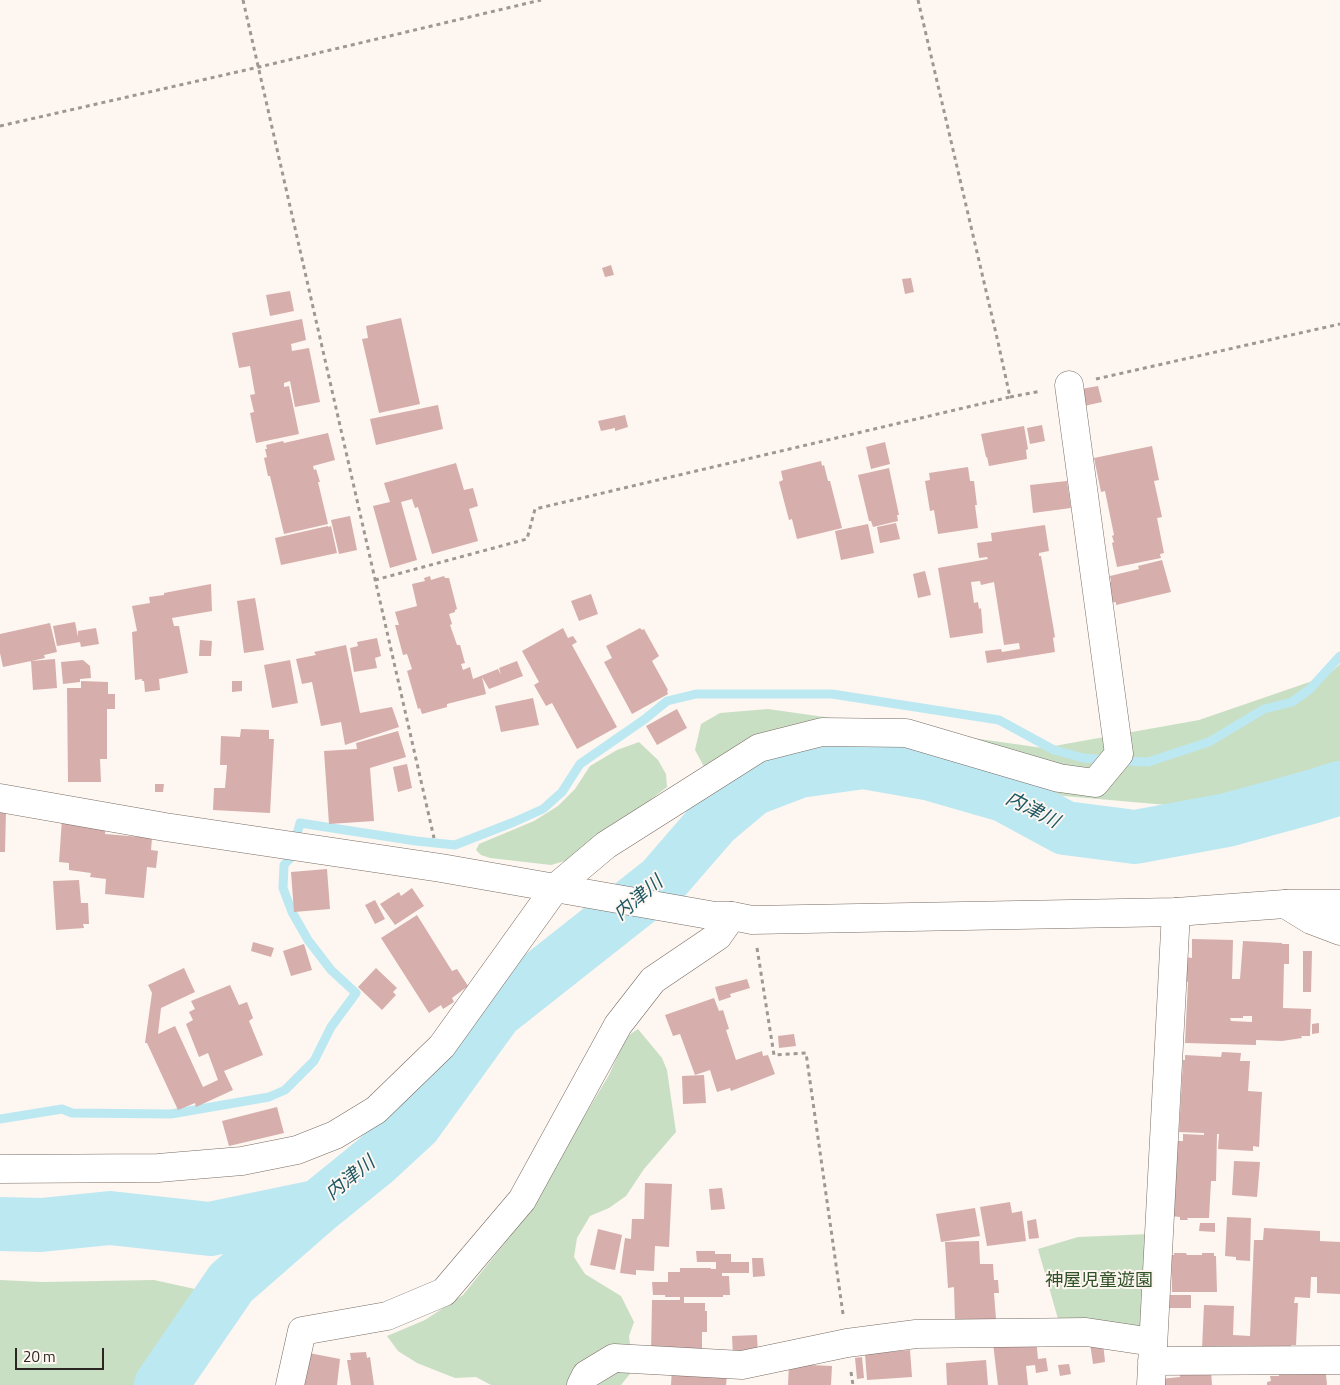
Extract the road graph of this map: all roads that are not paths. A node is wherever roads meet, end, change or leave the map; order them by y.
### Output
1 (1069, 385) road end
2 (0, 798) edge
3 (560, 888) junction
4 (1284, 904) junction
5 (1340, 904) edge
6 (1176, 912) junction
7 (733, 917) junction
8 (1340, 931) edge
9 (0, 1169) edge
10 (1340, 1360) edge
11 (1152, 1363) edge
12 (290, 1385) edge
13 (581, 1385) edge

1 - 3 street
2 - 3 street
3 - 7 street
3 - 9 street
4 - 5 street
4 - 6 street
4 - 8 street
6 - 7 street
6 - 11 street
7 - 12 street
10 - 11 street
11 - 13 street

